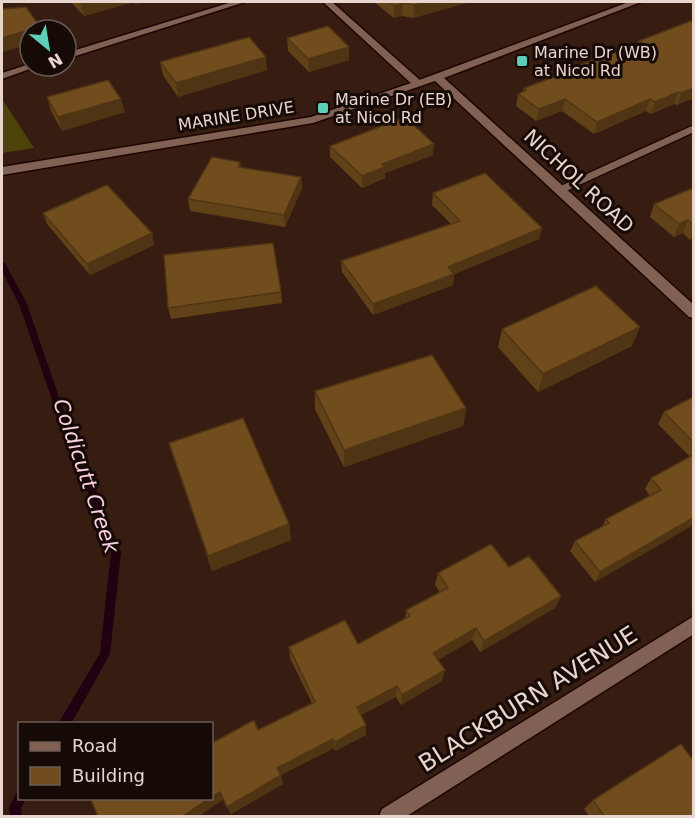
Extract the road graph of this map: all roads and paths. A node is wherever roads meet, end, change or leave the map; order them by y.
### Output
1 (240, 2) edge
2 (327, 2) edge
3 (636, 2) edge
4 (78, 52) edge
5 (18, 71) edge
6 (2, 76) edge
7 (437, 77) junction
8 (418, 84) junction
9 (693, 128) edge
10 (2, 171) edge
11 (560, 189) junction
12 (693, 314) edge
13 (693, 624) edge
14 (389, 816) edge

1 - 4 street
2 - 8 street
3 - 7 street, MARINE DRIVE
5 - 6 street
7 - 8 street, MARINE DRIVE
7 - 11 street, NICHOL ROAD
8 - 10 street, MARINE DRIVE
9 - 11 street
11 - 12 street, NICHOL ROAD
13 - 14 street, BLACKBURN AVENUE

